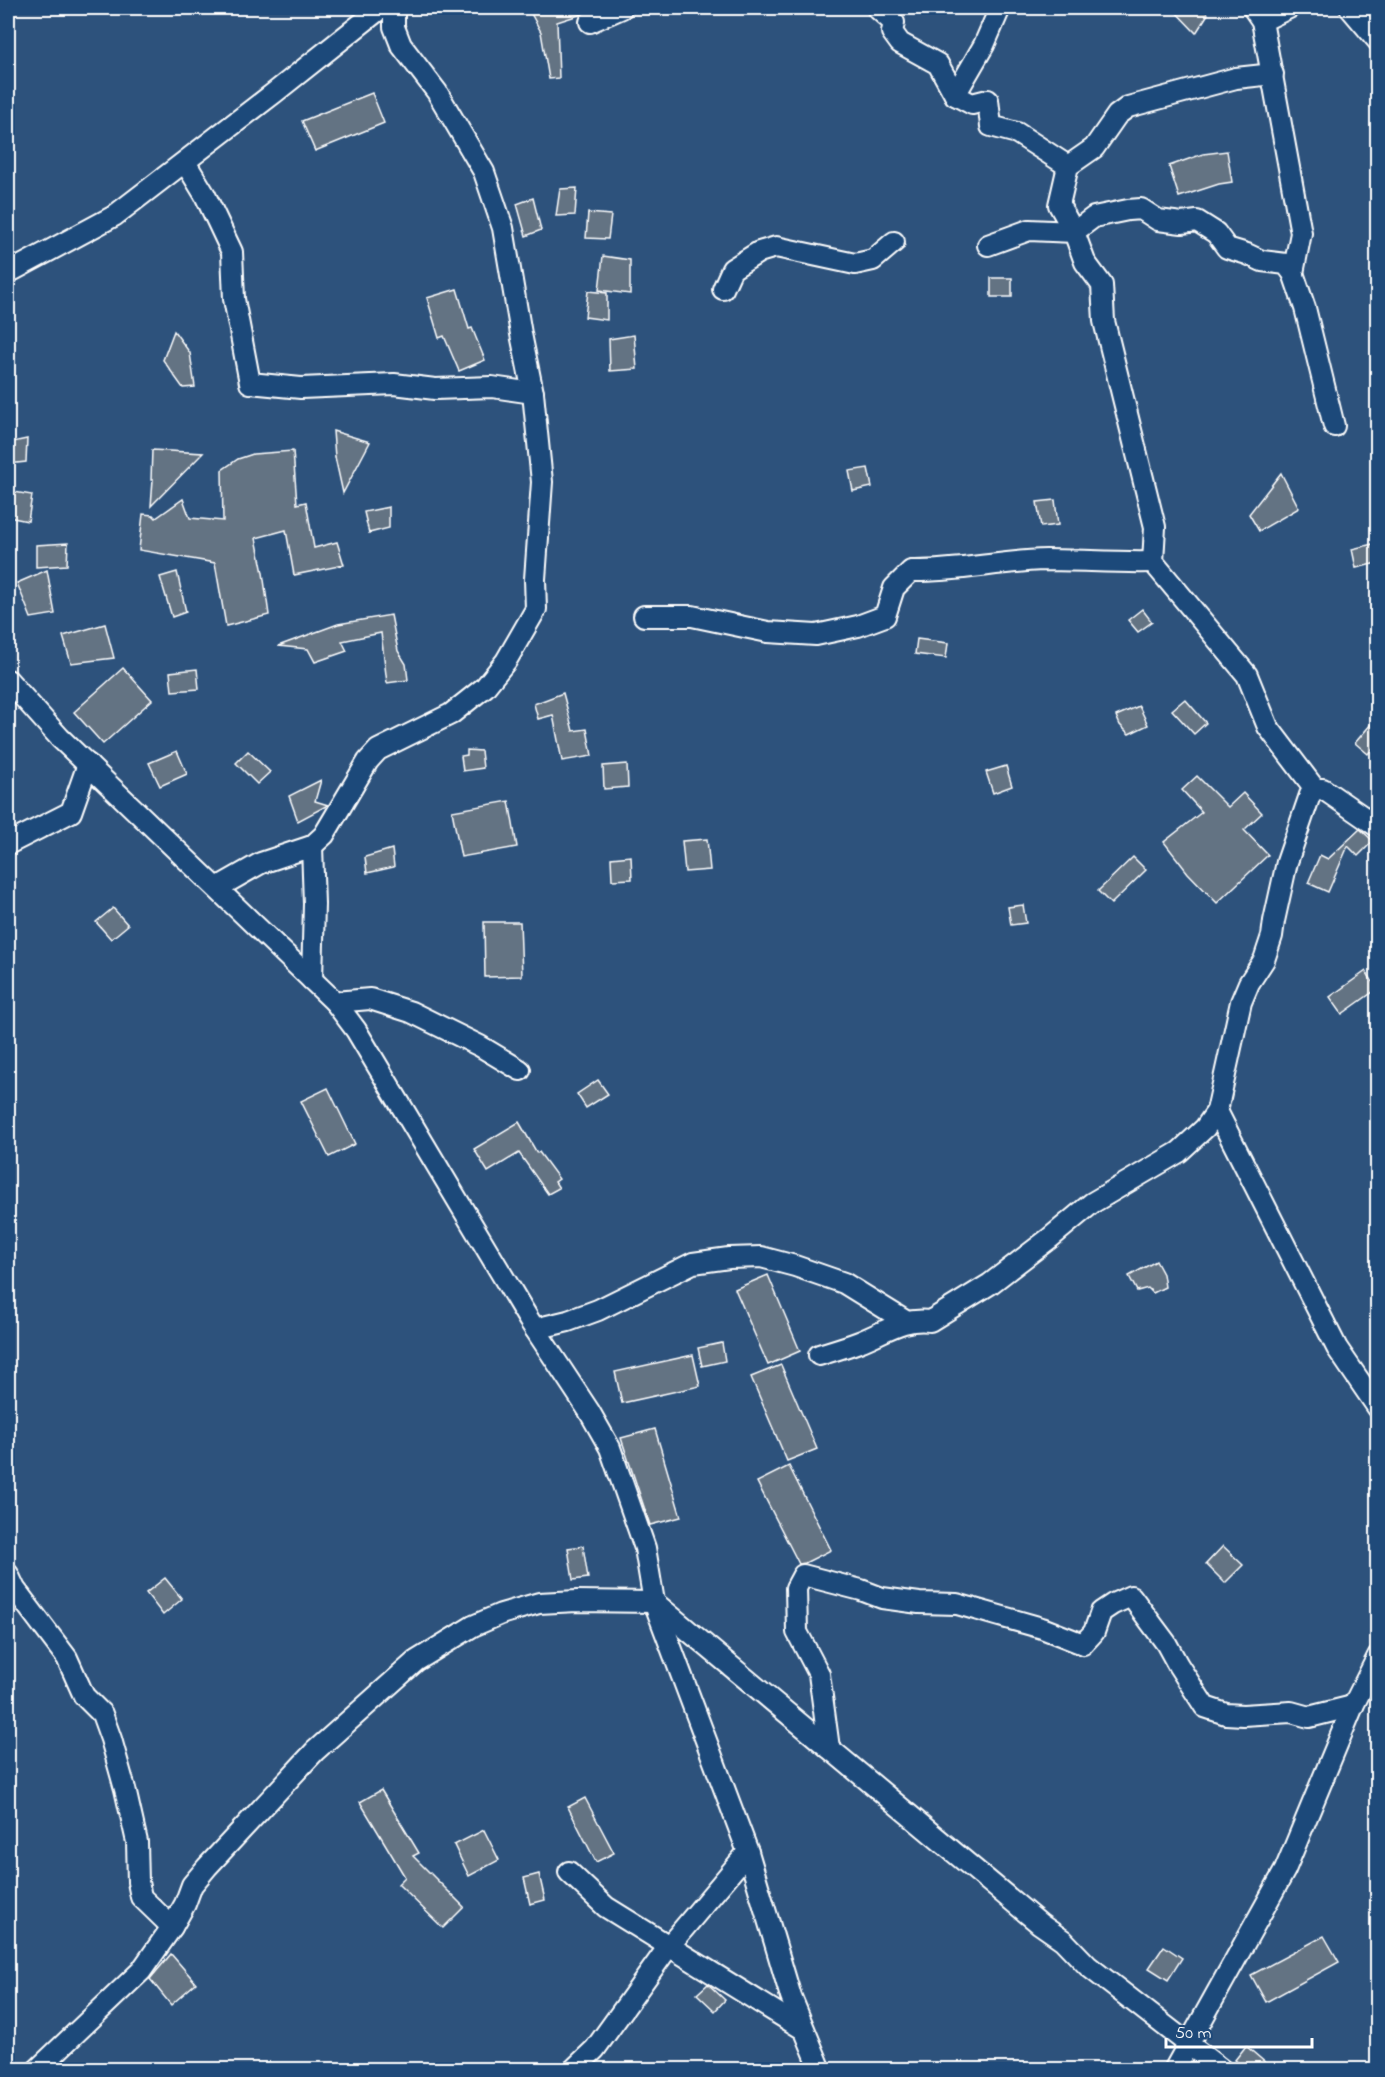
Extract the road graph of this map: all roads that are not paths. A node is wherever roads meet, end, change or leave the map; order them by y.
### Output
1 (381, 8) edge
2 (622, 8) edge
3 (877, 8) edge
4 (1000, 8) edge
5 (1289, 8) edge
6 (1350, 8) edge
7 (1258, 14) edge
8 (394, 17) edge
9 (366, 20) junction
10 (590, 22) dead end
11 (1377, 40) edge
12 (1273, 74) junction
13 (955, 95) junction
14 (185, 162) junction
15 (1068, 166) junction
16 (1074, 232) junction
17 (894, 242) dead end
18 (988, 245) dead end
19 (8, 273) edge
20 (1293, 273) junction
21 (723, 289) dead end
22 (533, 393) junction
23 (1334, 426) dead end
24 (1153, 562) junction
25 (644, 616) dead end
26 (8, 680) edge
27 (88, 764) junction
28 (1315, 789) junction
29 (1377, 827) edge
30 (8, 844) edge
31 (312, 846) junction
32 (217, 888) junction
33 (312, 980) junction
34 (335, 1002) junction
35 (520, 1070) dead end
36 (1217, 1111) junction
37 (907, 1322) junction
38 (535, 1329) junction
39 (819, 1355) dead end
40 (1377, 1408) edge
41 (8, 1574) edge
42 (654, 1602) junction
43 (1377, 1656) edge
44 (1353, 1706) junction
45 (829, 1748) junction
46 (748, 1852) junction
47 (569, 1872) dead end
48 (172, 1927) junction
49 (669, 1946) junction
50 (803, 2029) junction
51 (1190, 2043) junction
52 (37, 2070) edge
53 (573, 2070) edge
54 (821, 2070) edge
55 (1174, 2070) edge
56 (1222, 2070) edge

1 - 9 street
2 - 10 street
3 - 13 street
4 - 13 street
5 - 7 street
6 - 11 street
7 - 12 street
8 - 9 street
8 - 22 street
9 - 14 street
12 - 15 street
12 - 20 street
13 - 15 street
14 - 19 street
14 - 22 street
15 - 16 street
16 - 18 street
16 - 20 street
16 - 24 street
17 - 21 street
20 - 23 street
22 - 31 street
24 - 25 street
24 - 28 street
26 - 27 street
27 - 30 street
27 - 32 street
28 - 29 street
28 - 36 street
31 - 32 street
31 - 33 street
32 - 33 street
33 - 34 street
34 - 35 street
34 - 38 street
36 - 37 street
36 - 40 street
37 - 38 street
37 - 39 street
38 - 42 street
41 - 48 street
42 - 45 street
42 - 46 street
42 - 48 street
43 - 44 street
44 - 45 street
44 - 51 street
45 - 51 street
46 - 49 street
46 - 50 street
47 - 49 street
48 - 52 street
49 - 50 street
49 - 53 street
50 - 54 street
51 - 55 street
51 - 56 street

